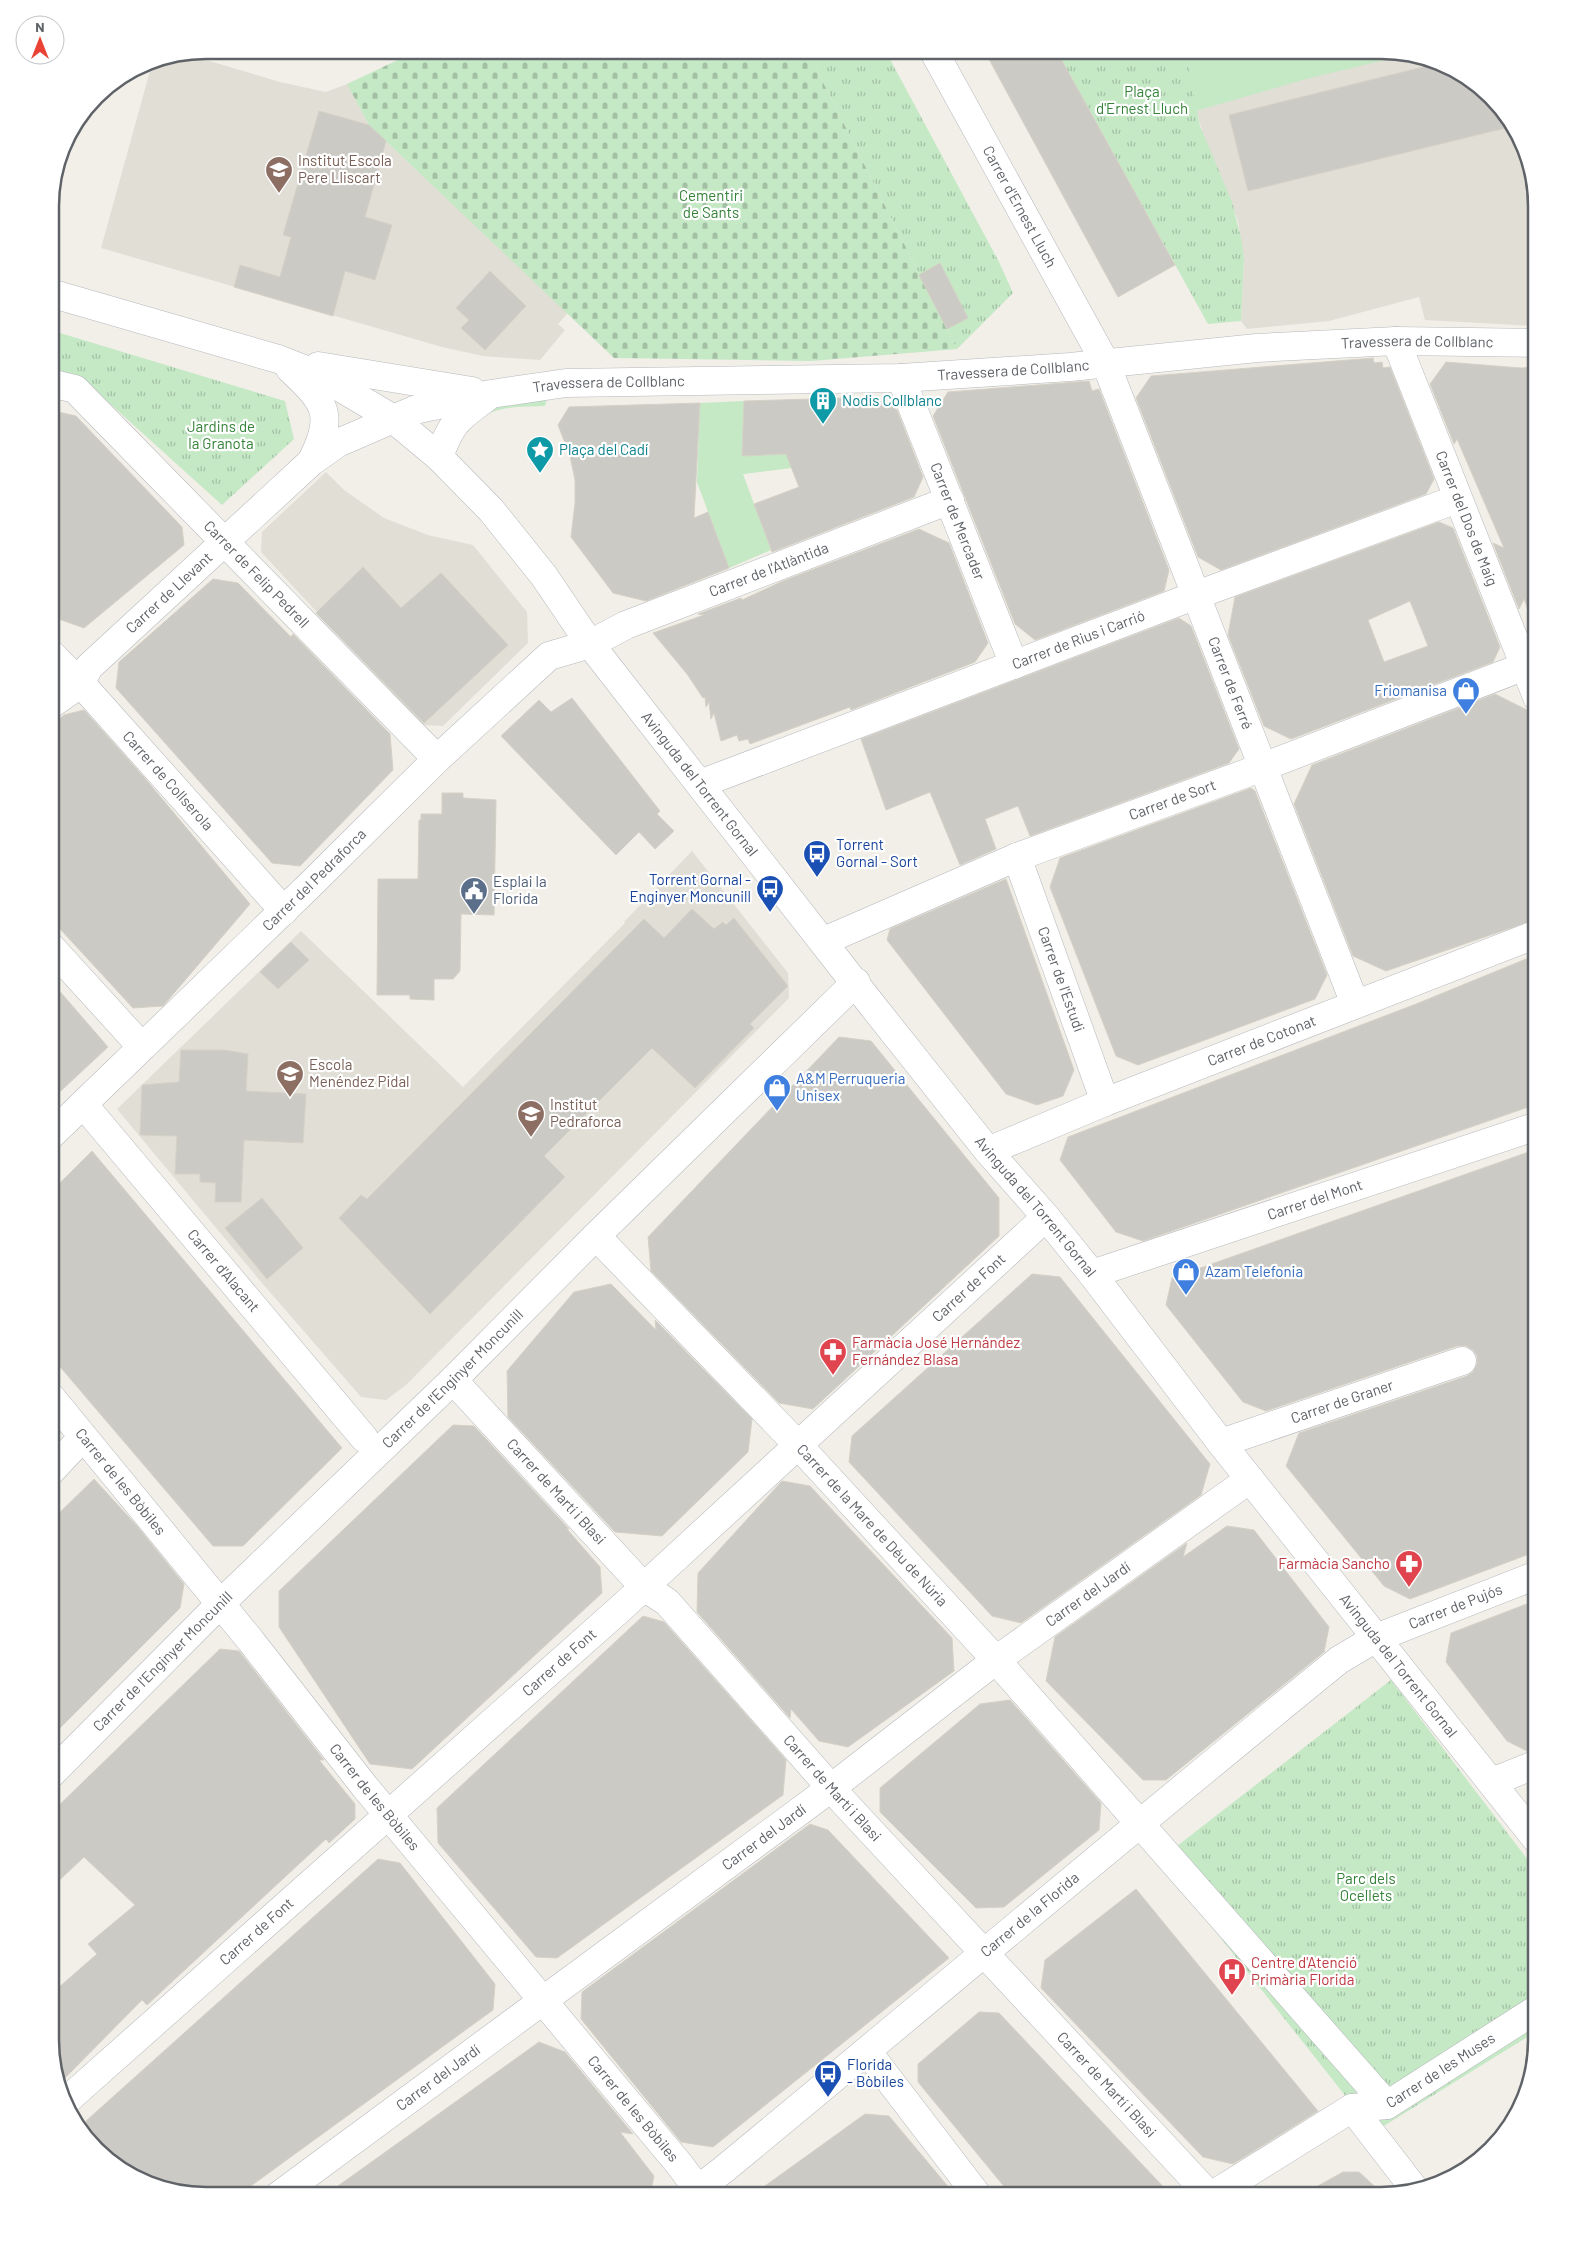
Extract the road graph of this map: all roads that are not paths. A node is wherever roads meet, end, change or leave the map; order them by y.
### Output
1 (938, 59) edge
2 (59, 296) edge
3 (1396, 341) junction
4 (1528, 343) edge
5 (278, 359) junction
6 (1106, 364) junction
7 (901, 378) junction
8 (62, 386) edge
9 (491, 394) junction
10 (392, 418) junction
11 (438, 457) junction
12 (310, 462) junction
13 (1457, 499) junction
14 (950, 500) junction
15 (223, 542) junction
16 (1195, 596) junction
17 (590, 644) junction
18 (59, 662) edge
19 (1014, 665) junction
20 (1525, 666) junction
21 (1528, 674) edge
22 (80, 684) junction
23 (59, 699) edge
24 (437, 759) junction
25 (1262, 767) junction
26 (700, 784) junction
27 (1017, 858) junction
28 (284, 911) junction
29 (1528, 937) edge
30 (824, 941) junction
31 (59, 956) edge
32 (856, 982) junction
33 (1355, 1004) junction
34 (142, 1047) junction
35 (1104, 1102) junction
36 (83, 1104) junction
37 (59, 1127) edge
38 (1528, 1129) edge
39 (988, 1151) junction
40 (1046, 1217) junction
41 (596, 1236) junction
42 (1092, 1274) junction
43 (1462, 1361) dead end
44 (453, 1380) junction
45 (59, 1407) edge
46 (83, 1437) junction
47 (364, 1438) dead end
48 (1221, 1443) junction
49 (798, 1445) junction
50 (59, 1462) edge
51 (1250, 1479) junction
52 (1528, 1579) edge
53 (644, 1586) junction
54 (220, 1604) junction
55 (1376, 1638) junction
56 (996, 1660) junction
57 (59, 1766) edge
58 (1528, 1768) edge
59 (1492, 1782) junction
60 (831, 1788) junction
61 (388, 1815) junction
62 (1139, 1822) junction
63 (1528, 1828) edge
64 (984, 1955) junction
65 (544, 2001) junction
66 (1528, 2014) edge
67 (868, 2050) junction
68 (70, 2097) edge
69 (1387, 2105) junction
70 (1352, 2108) junction
71 (1410, 2184) edge
72 (290, 2187) edge
73 (692, 2187) edge
74 (704, 2187) edge
75 (971, 2187) edge
76 (1202, 2187) edge
77 (1225, 2187) edge

1 - 6 street, Carrer d'Ernest Lluch
2 - 5 street
3 - 4 street, Travessera de Collblanc
3 - 6 street, Travessera de Collblanc
3 - 13 street, Carrer del Dos de Maig
5 - 9 street
5 - 10 street
5 - 12 street
6 - 7 street, Travessera de Collblanc
6 - 16 street, Carrer de Ferré
7 - 9 street, Travessera de Collblanc
7 - 14 street, Carrer de Mercader
8 - 15 street, Carrer de Felip Pedrell
9 - 10 street
9 - 11 street
10 - 11 street
10 - 12 street, Carrer de Llevant
11 - 17 street, Avinguda del Torrent Gornal
12 - 15 street, Carrer de Llevant
13 - 16 street, Carrer de Rius i Carrió
13 - 20 street, Carrer del Dos de Maig
14 - 17 street, Carrer de l'Atlàntida
14 - 19 street, Carrer de Mercader
15 - 22 street, Carrer de Llevant
15 - 24 street, Carrer de Felip Pedrell
16 - 19 street, Carrer de Rius i Carrió
16 - 25 street, Carrer de Ferré
17 - 24 street, Carrer del Pedraforca
17 - 26 street, Avinguda del Torrent Gornal
18 - 22 street, Carrer de Collserola
19 - 26 street, Carrer de Rius i Carrió
20 - 21 street, Carrer del Dos de Maig
20 - 25 street, Carrer de Sort
22 - 23 street, Carrer de Llevant
22 - 28 street, Carrer de Collserola
24 - 28 street, Carrer del Pedraforca
25 - 27 street, Carrer de Sort
25 - 33 street, Carrer de Ferré
26 - 30 street, Avinguda del Torrent Gornal
27 - 30 street, Carrer de Sort
27 - 35 street, Carrer de l'Estudi
28 - 34 street, Carrer del Pedraforca
29 - 33 street, Carrer de Cotonat
30 - 32 street, Avinguda del Torrent Gornal
31 - 34 street
32 - 39 street, Avinguda del Torrent Gornal
32 - 41 street, Carrer de l'Enginyer Moncunill
33 - 35 street, Carrer de Cotonat
34 - 36 street, Carrer del Pedraforca
35 - 39 street, Carrer de Cotonat
36 - 37 street, Carrer del Pedraforca
36 - 47 street, Carrer d'Alacant
38 - 42 street, Carrer del Mont
39 - 40 street, Avinguda del Torrent Gornal
40 - 42 street, Avinguda del Torrent Gornal
40 - 49 street, Carrer de Font
41 - 44 street, Carrer de l'Enginyer Moncunill
41 - 49 street, Carrer de la Mare de Déu de Núria
42 - 48 street, Avinguda del Torrent Gornal
43 - 48 street, Carrer de Graner
44 - 53 street, Carrer de Martí i Blasi
44 - 54 street, Carrer de l'Enginyer Moncunill
45 - 46 street, Carrer de les Bòbiles
46 - 50 street
46 - 54 street, Carrer de les Bòbiles
48 - 51 street, Avinguda del Torrent Gornal
49 - 53 street, Carrer de Font
49 - 56 street, Carrer de la Mare de Déu de Núria
51 - 55 street, Avinguda del Torrent Gornal
51 - 56 street, Carrer del Jardí
52 - 55 street, Carrer de Pujós
53 - 60 street, Carrer de Martí i Blasi
53 - 61 street, Carrer de Font
54 - 57 street, Carrer de l'Enginyer Moncunill
54 - 61 street, Carrer de les Bòbiles
55 - 59 street, Avinguda del Torrent Gornal
55 - 62 street, Carrer de la Florida
56 - 60 street, Carrer del Jardí
56 - 62 street, Carrer de la Mare de Déu de Núria
58 - 59 street
59 - 63 street, Avinguda del Torrent Gornal
60 - 64 street, Carrer de Martí i Blasi
60 - 65 street, Carrer del Jardí
61 - 65 street, Carrer de les Bòbiles
61 - 68 street, Carrer de Font
62 - 64 street, Carrer de la Florida
62 - 69 street
64 - 67 street, Carrer de la Florida
64 - 76 street, Carrer de Martí i Blasi
65 - 72 street, Carrer del Jardí
65 - 73 street, Carrer de les Bòbiles
66 - 69 street, Carrer de les Muses
67 - 74 street, Carrer de la Florida
67 - 75 street
69 - 70 street, Carrer de les Muses
70 - 71 street
70 - 77 street, Carrer de les Muses

